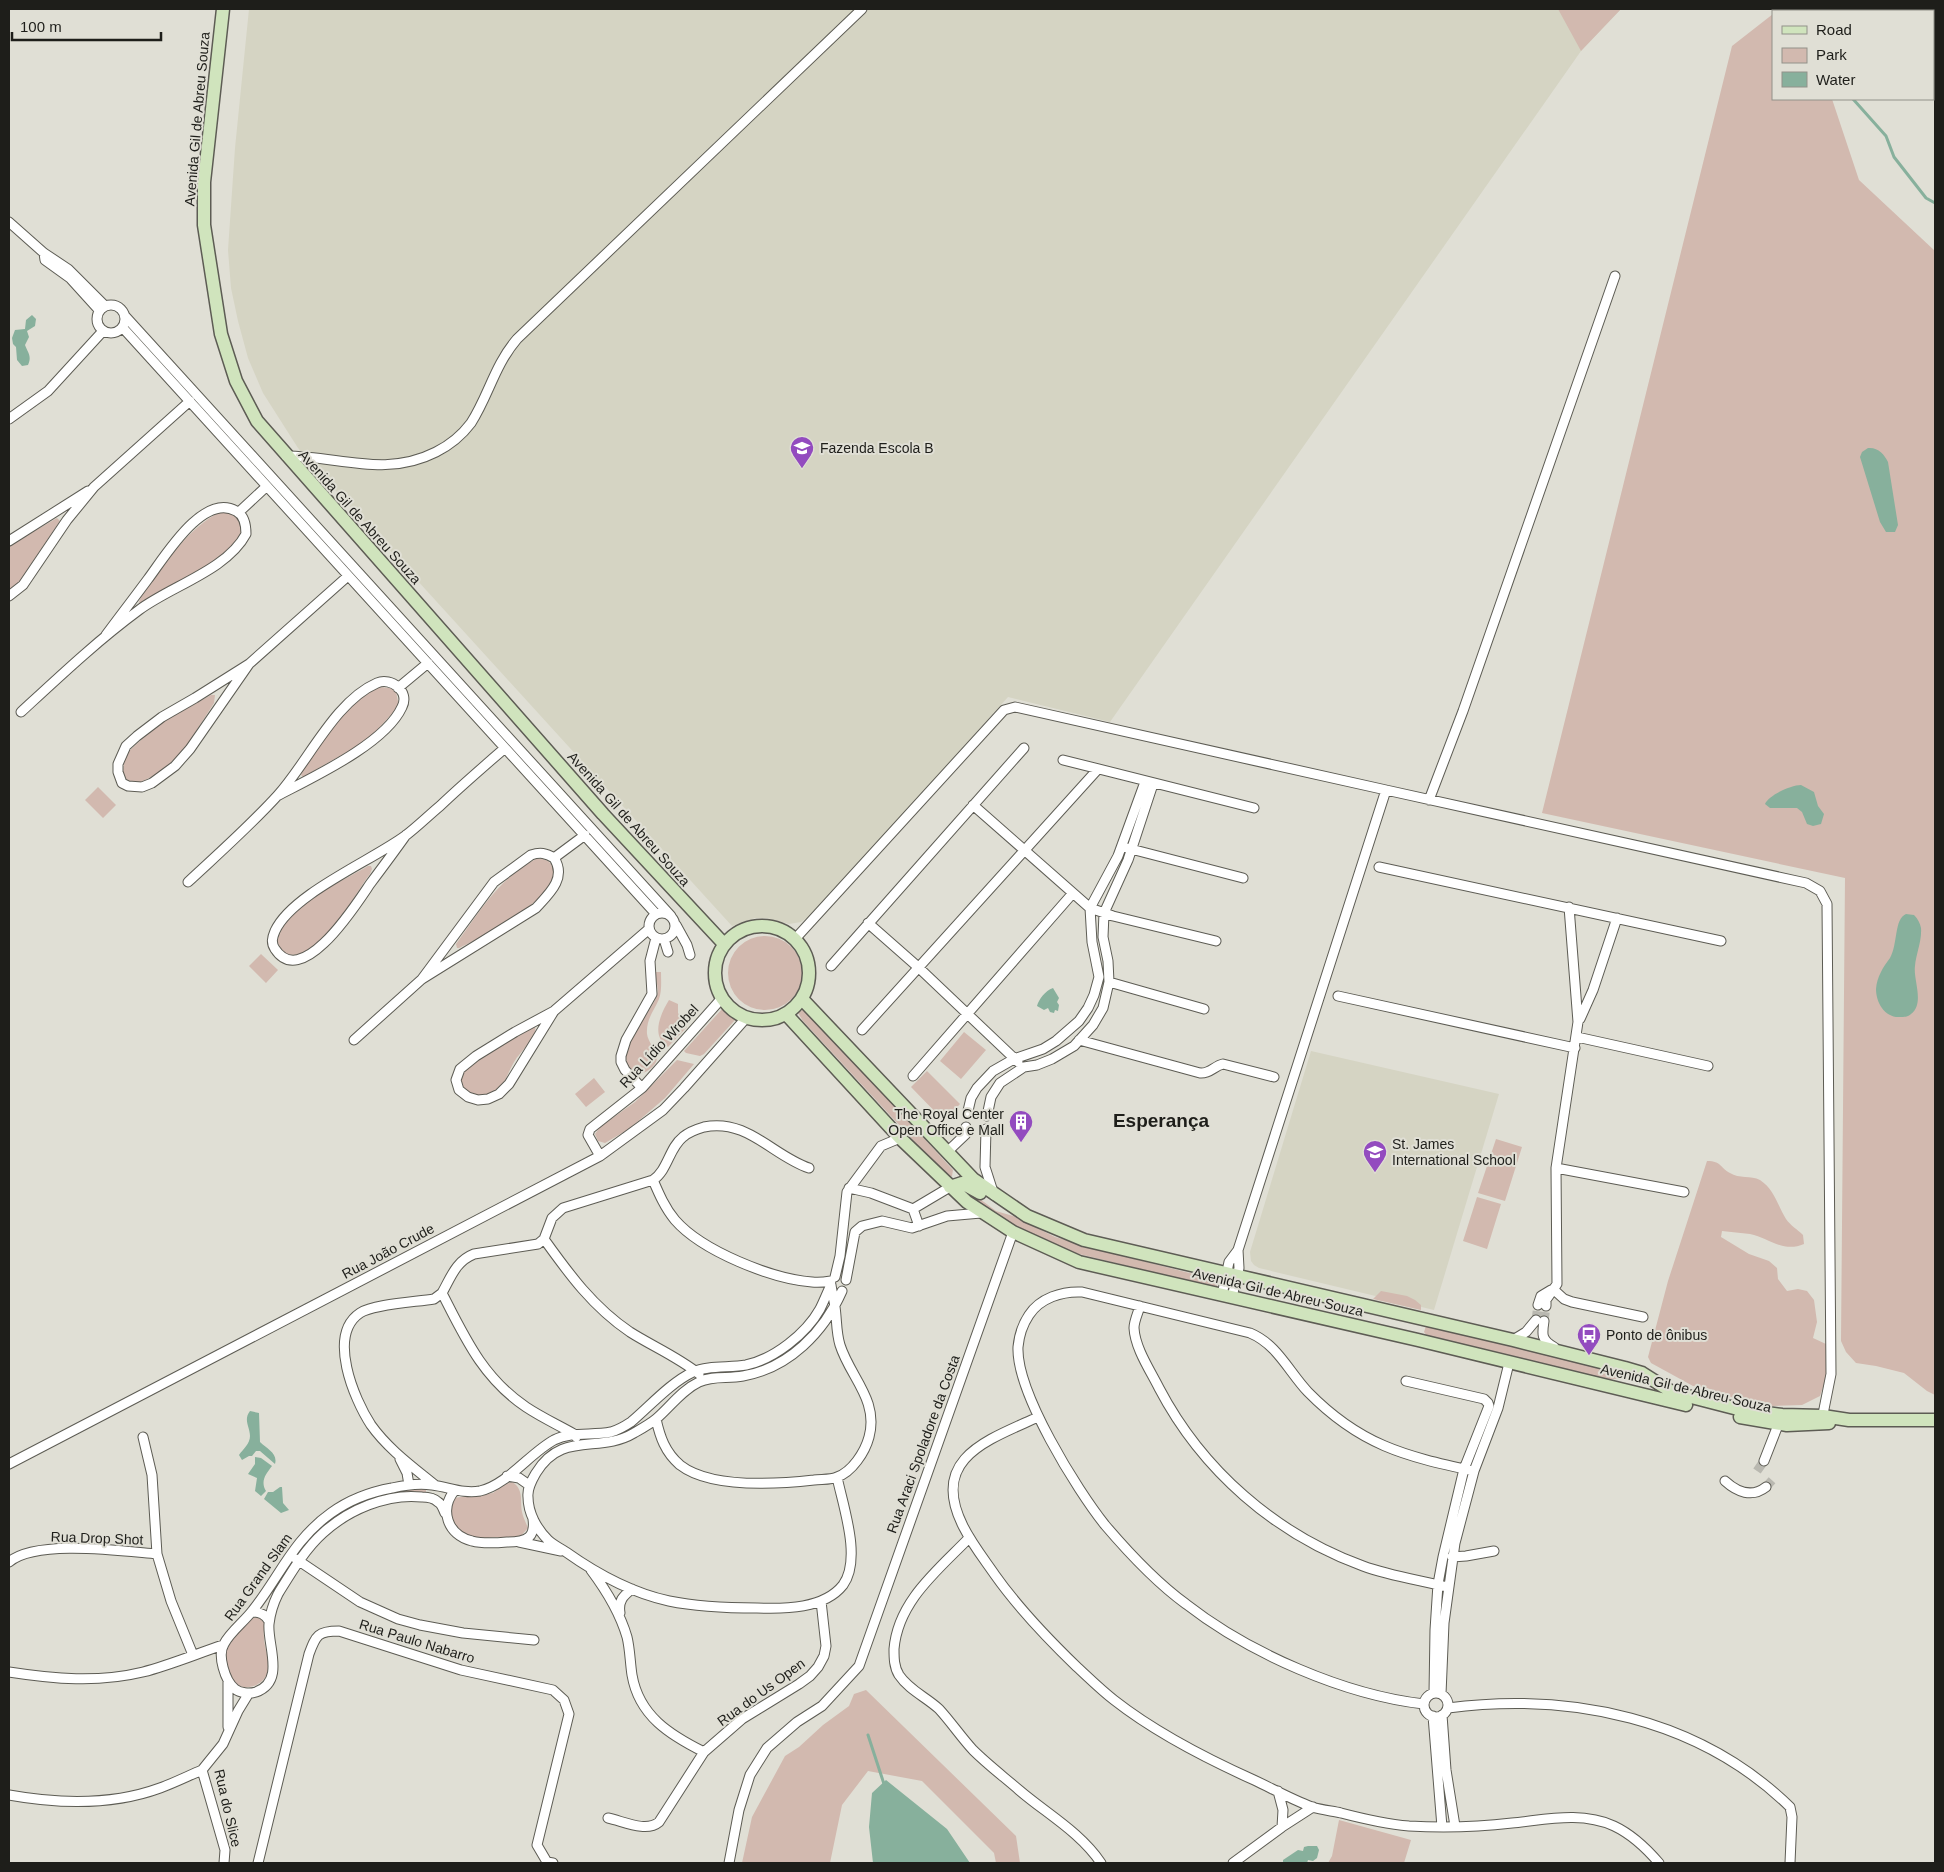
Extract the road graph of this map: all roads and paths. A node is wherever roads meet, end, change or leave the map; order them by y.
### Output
1 (223, 9) edge
2 (862, 9) edge
3 (9, 222) edge
4 (1615, 276) dead end
5 (102, 308) junction
6 (125, 316) junction
7 (123, 328) junction
8 (103, 331) junction
9 (190, 401) junction
10 (9, 419) edge
11 (286, 456) junction
12 (267, 486) junction
13 (94, 487) junction
14 (60, 509) junction
15 (239, 512) junction
16 (67, 520) junction
17 (9, 541) edge
18 (348, 576) junction
19 (9, 596) edge
20 (134, 598) junction
21 (142, 608) junction
22 (106, 634) junction
23 (428, 663) junction
24 (249, 664) junction
25 (398, 688) junction
26 (210, 689) junction
27 (222, 701) junction
28 (21, 712) dead end
29 (505, 748) junction
30 (1024, 748) dead end
31 (1063, 760) dead end
32 (1098, 769) junction
33 (296, 772) junction
34 (304, 782) junction
35 (1149, 783) junction
36 (1386, 790) junction
37 (277, 796) junction
38 (1429, 800) junction
39 (973, 805) junction
40 (1254, 808) dead end
41 (406, 835) junction
42 (584, 835) junction
43 (1122, 847) junction
44 (1024, 850) junction
45 (1132, 850) junction
46 (554, 858) junction
47 (366, 861) junction
48 (1379, 867) dead end
49 (379, 872) junction
50 (1242, 878) dead end
51 (188, 882) dead end
52 (1073, 893) junction
53 (1569, 907) junction
54 (1090, 908) junction
55 (1104, 913) junction
56 (656, 914) junction
57 (671, 916) junction
58 (1617, 918) junction
59 (868, 923) junction
60 (676, 925) junction
61 (649, 929) junction
62 (660, 939) junction
63 (795, 939) junction
64 (450, 941) junction
65 (1216, 941) dead end
66 (1721, 941) dead end
67 (724, 944) junction
68 (668, 952) dead end
69 (461, 955) junction
70 (690, 955) dead end
71 (831, 966) dead end
72 (918, 967) junction
73 (422, 979) junction
74 (1109, 982) junction
75 (1338, 996) dead end
76 (722, 998) junction
77 (802, 999) junction
78 (1204, 1009) dead end
79 (554, 1011) junction
80 (786, 1014) junction
81 (967, 1014) junction
82 (747, 1017) junction
83 (536, 1022) junction
84 (1578, 1022) junction
85 (542, 1030) junction
86 (862, 1030) dead end
87 (1577, 1037) junction
88 (354, 1040) dead end
89 (1079, 1040) junction
90 (1576, 1048) junction
91 (1014, 1059) junction
92 (1708, 1066) dead end
93 (1024, 1067) junction
94 (913, 1076) dead end
95 (1274, 1077) dead end
96 (642, 1088) junction
97 (967, 1115) dead end
98 (987, 1116) dead end
99 (966, 1127) dead end
100 (986, 1129) dead end
101 (900, 1138) junction
102 (948, 1152) junction
103 (600, 1156) junction
104 (809, 1168) dead end
105 (1556, 1168) junction
106 (653, 1180) junction
107 (950, 1187) junction
108 (849, 1188) junction
109 (1684, 1192) dead end
110 (994, 1195) junction
111 (913, 1209) junction
112 (981, 1213) junction
113 (919, 1226) junction
114 (1012, 1232) junction
115 (544, 1239) junction
116 (1232, 1275) junction
117 (846, 1280) junction
118 (832, 1281) junction
119 (1554, 1289) junction
120 (842, 1291) junction
121 (442, 1293) junction
122 (1227, 1296) junction
123 (1140, 1306) junction
124 (1542, 1306) tunnel mouth
125 (835, 1307) junction
126 (1643, 1317) dead end
127 (1513, 1340) junction
128 (1565, 1353) junction
129 (1509, 1363) junction
130 (1625, 1368) junction
131 (695, 1371) junction
132 (705, 1379) junction
133 (1406, 1381) dead end
134 (1596, 1383) junction
135 (1038, 1417) junction
136 (656, 1419) junction
137 (1780, 1419) junction
138 (1822, 1420) junction
139 (1935, 1420) edge
140 (574, 1434) junction
141 (143, 1437) dead end
142 (581, 1443) junction
143 (396, 1452) junction
144 (1764, 1461) tunnel mouth
145 (9, 1464) edge
146 (1464, 1469) junction
147 (1474, 1471) junction
148 (507, 1476) junction
149 (837, 1477) junction
150 (1725, 1481) dead end
151 (409, 1485) junction
152 (435, 1485) junction
153 (529, 1485) junction
154 (1766, 1487) tunnel mouth
155 (455, 1490) junction
156 (446, 1513) junction
157 (533, 1519) junction
158 (969, 1538) junction
159 (519, 1542) junction
160 (1494, 1550) dead end
161 (566, 1552) junction
162 (156, 1554) junction
163 (289, 1555) junction
164 (1452, 1557) junction
165 (300, 1561) junction
166 (9, 1562) edge
167 (591, 1570) junction
168 (1438, 1584) junction
169 (1448, 1587) junction
170 (632, 1589) junction
171 (821, 1602) junction
172 (252, 1612) junction
173 (620, 1619) junction
174 (270, 1621) junction
175 (534, 1640) dead end
176 (223, 1645) junction
177 (193, 1655) junction
178 (9, 1672) edge
179 (228, 1682) junction
180 (249, 1693) junction
181 (1438, 1693) junction
182 (1424, 1704) junction
183 (1441, 1713) junction
184 (226, 1737) junction
185 (704, 1752) junction
186 (202, 1770) junction
187 (1278, 1791) junction
188 (9, 1795) edge
189 (1313, 1807) junction
190 (608, 1818) dead end
191 (1455, 1826) junction
192 (1282, 1827) junction
193 (1442, 1827) junction
194 (224, 1863) edge
195 (258, 1863) edge
196 (553, 1863) edge
197 (729, 1863) edge
198 (1100, 1863) edge
199 (1233, 1863) edge
200 (1659, 1863) edge
201 (1790, 1863) edge

1 - 11 street, Avenida Gil de Abreu Souza
2 - 11 street
3 - 5 street
4 - 38 street
5 - 6 street
5 - 8 street
6 - 7 street
6 - 57 street
7 - 8 street
7 - 9 street
8 - 10 street
9 - 12 street
9 - 13 street
11 - 67 street, Avenida Gil de Abreu Souza
12 - 15 street
12 - 18 street
13 - 14 street
13 - 16 street
14 - 16 street
14 - 17 street
15 - 20 street
15 - 21 street
16 - 19 street
18 - 23 street
18 - 24 street
20 - 21 street
20 - 22 street
21 - 22 street
22 - 28 street
23 - 25 street
23 - 29 street
24 - 26 street
24 - 27 street
25 - 33 street
25 - 34 street
26 - 27 street
26 - 27 street
29 - 41 street
29 - 42 street
30 - 39 street
31 - 32 street
32 - 35 street
32 - 44 street
33 - 34 street
33 - 37 street
34 - 37 street
35 - 40 street
35 - 43 street
35 - 45 street
36 - 38 street
36 - 63 street
36 - 116 street
37 - 51 street
38 - 138 street
39 - 44 street
39 - 59 street
41 - 47 street
41 - 49 street
42 - 46 street
42 - 56 street
43 - 45 street
43 - 54 street
44 - 52 street
44 - 72 street
45 - 50 street
45 - 55 street
46 - 64 street
46 - 69 street
47 - 49 street
47 - 49 street
48 - 53 street
52 - 54 street
52 - 81 street
53 - 58 street
53 - 84 street
54 - 55 street
54 - 91 street
55 - 65 street
55 - 74 street
56 - 57 street
56 - 61 street
57 - 60 street
58 - 66 street
58 - 84 street
59 - 71 street
59 - 72 street
60 - 62 street
60 - 70 street
61 - 62 street
61 - 79 street
62 - 68 street
62 - 96 street
63 - 67 street
63 - 77 street
64 - 69 street
64 - 73 street
67 - 76 street
69 - 73 street
72 - 81 street
72 - 86 street
73 - 88 street
74 - 78 street
74 - 89 street
75 - 90 street
76 - 82 street
76 - 96 street, Rua Lídio Wrobel
77 - 80 street
77 - 102 street, Avenida Gil de Abreu Souza
79 - 83 street
79 - 85 street
80 - 82 street
80 - 101 street, Avenida Gil de Abreu Souza
81 - 91 street
81 - 94 street
82 - 103 street, Rua João Crude
83 - 85 street
83 - 85 street
84 - 87 street
87 - 90 street
87 - 92 street
89 - 93 street
89 - 95 street
90 - 105 street
91 - 93 street
91 - 97 street
93 - 98 street
96 - 103 street, Rua Lídio Wrobel
99 - 102 street
100 - 110 street
101 - 107 street, Avenida Gil de Abreu Souza
101 - 108 street, Rua Grand Slam
102 - 110 street, Avenida Gil de Abreu Souza
103 - 145 street, Rua João Crude
104 - 106 street
105 - 109 street
105 - 119 street
106 - 115 street
106 - 118 street
107 - 110 street
107 - 111 street
107 - 112 street, Avenida Gil de Abreu Souza
108 - 111 street
108 - 118 street, Rua Grand Slam
110 - 116 street, Avenida Gil de Abreu Souza
111 - 113 street
112 - 113 street
112 - 114 street, Avenida Gil de Abreu Souza
113 - 117 street
114 - 122 street, Avenida Gil de Abreu Souza
114 - 197 street, Rua Araci Spoladore da Costa
115 - 121 street
115 - 131 street
116 - 122 street
116 - 127 street, Avenida Gil de Abreu Souza
117 - 118 street
117 - 120 street
118 - 120 street
118 - 125 street
118 - 131 street, Rua Grand Slam
119 - 124 street
119 - 126 street
120 - 125 street
121 - 140 street
121 - 143 street
122 - 129 street, Avenida Gil de Abreu Souza
123 - 135 street
123 - 146 street
123 - 168 street
125 - 132 street
125 - 149 street
127 - 128 street, Avenida Gil de Abreu Souza
127 - 128 street
128 - 130 street, Avenida Gil de Abreu Souza
129 - 134 street, Avenida Gil de Abreu Souza
129 - 147 street
130 - 134 street
130 - 137 street, Avenida Gil de Abreu Souza
131 - 132 street
131 - 140 street, Rua Grand Slam
132 - 136 street
133 - 146 street
134 - 137 street, Avenida Gil de Abreu Souza
135 - 158 street
135 - 182 street
136 - 142 street
136 - 149 street
137 - 138 street, Avenida Gil de Abreu Souza
137 - 144 street
138 - 139 street, Avenida Gil de Abreu Souza
140 - 142 street
140 - 148 street, Rua Grand Slam
141 - 162 street
142 - 153 street
143 - 151 street
143 - 152 street
146 - 147 street
146 - 168 street
147 - 164 street
148 - 153 street
148 - 155 street, Rua Grand Slam
149 - 171 street
150 - 154 street
151 - 152 street, Rua Grand Slam
151 - 163 street, Rua Grand Slam
152 - 155 street, Rua Grand Slam
153 - 157 street
155 - 156 street
156 - 159 street, Rua Grand Slam
156 - 165 street, Rua Grand Slam
157 - 159 street
157 - 161 street
158 - 187 street
158 - 198 street
159 - 161 street, Rua Grand Slam
160 - 164 street
161 - 167 street
162 - 166 street, Rua Drop Shot
162 - 177 street
163 - 165 street
163 - 172 street, Rua Grand Slam
164 - 169 street
165 - 174 street, Rua Grand Slam
165 - 175 street
167 - 170 street
167 - 173 street
168 - 169 street
168 - 181 street
169 - 181 street
170 - 171 street
170 - 173 street
171 - 185 street, Rua do Us Open
172 - 174 street
172 - 176 street, Rua Grand Slam
173 - 185 street
174 - 180 street, Rua Grand Slam
176 - 177 street
176 - 179 street
177 - 178 street
179 - 180 street
179 - 184 street, Rua do Slice
180 - 184 street, Rua do Slice
181 - 182 street
181 - 183 street
182 - 183 street
183 - 191 street
183 - 193 street
183 - 201 street
184 - 186 street, Rua do Slice
185 - 190 street, Rua do Us Open
186 - 188 street
186 - 194 street, Rua do Slice
187 - 189 street
187 - 192 street
189 - 192 street
189 - 193 street
191 - 193 street
191 - 200 street
192 - 199 street
195 - 196 street, Rua Paulo Nabarro

